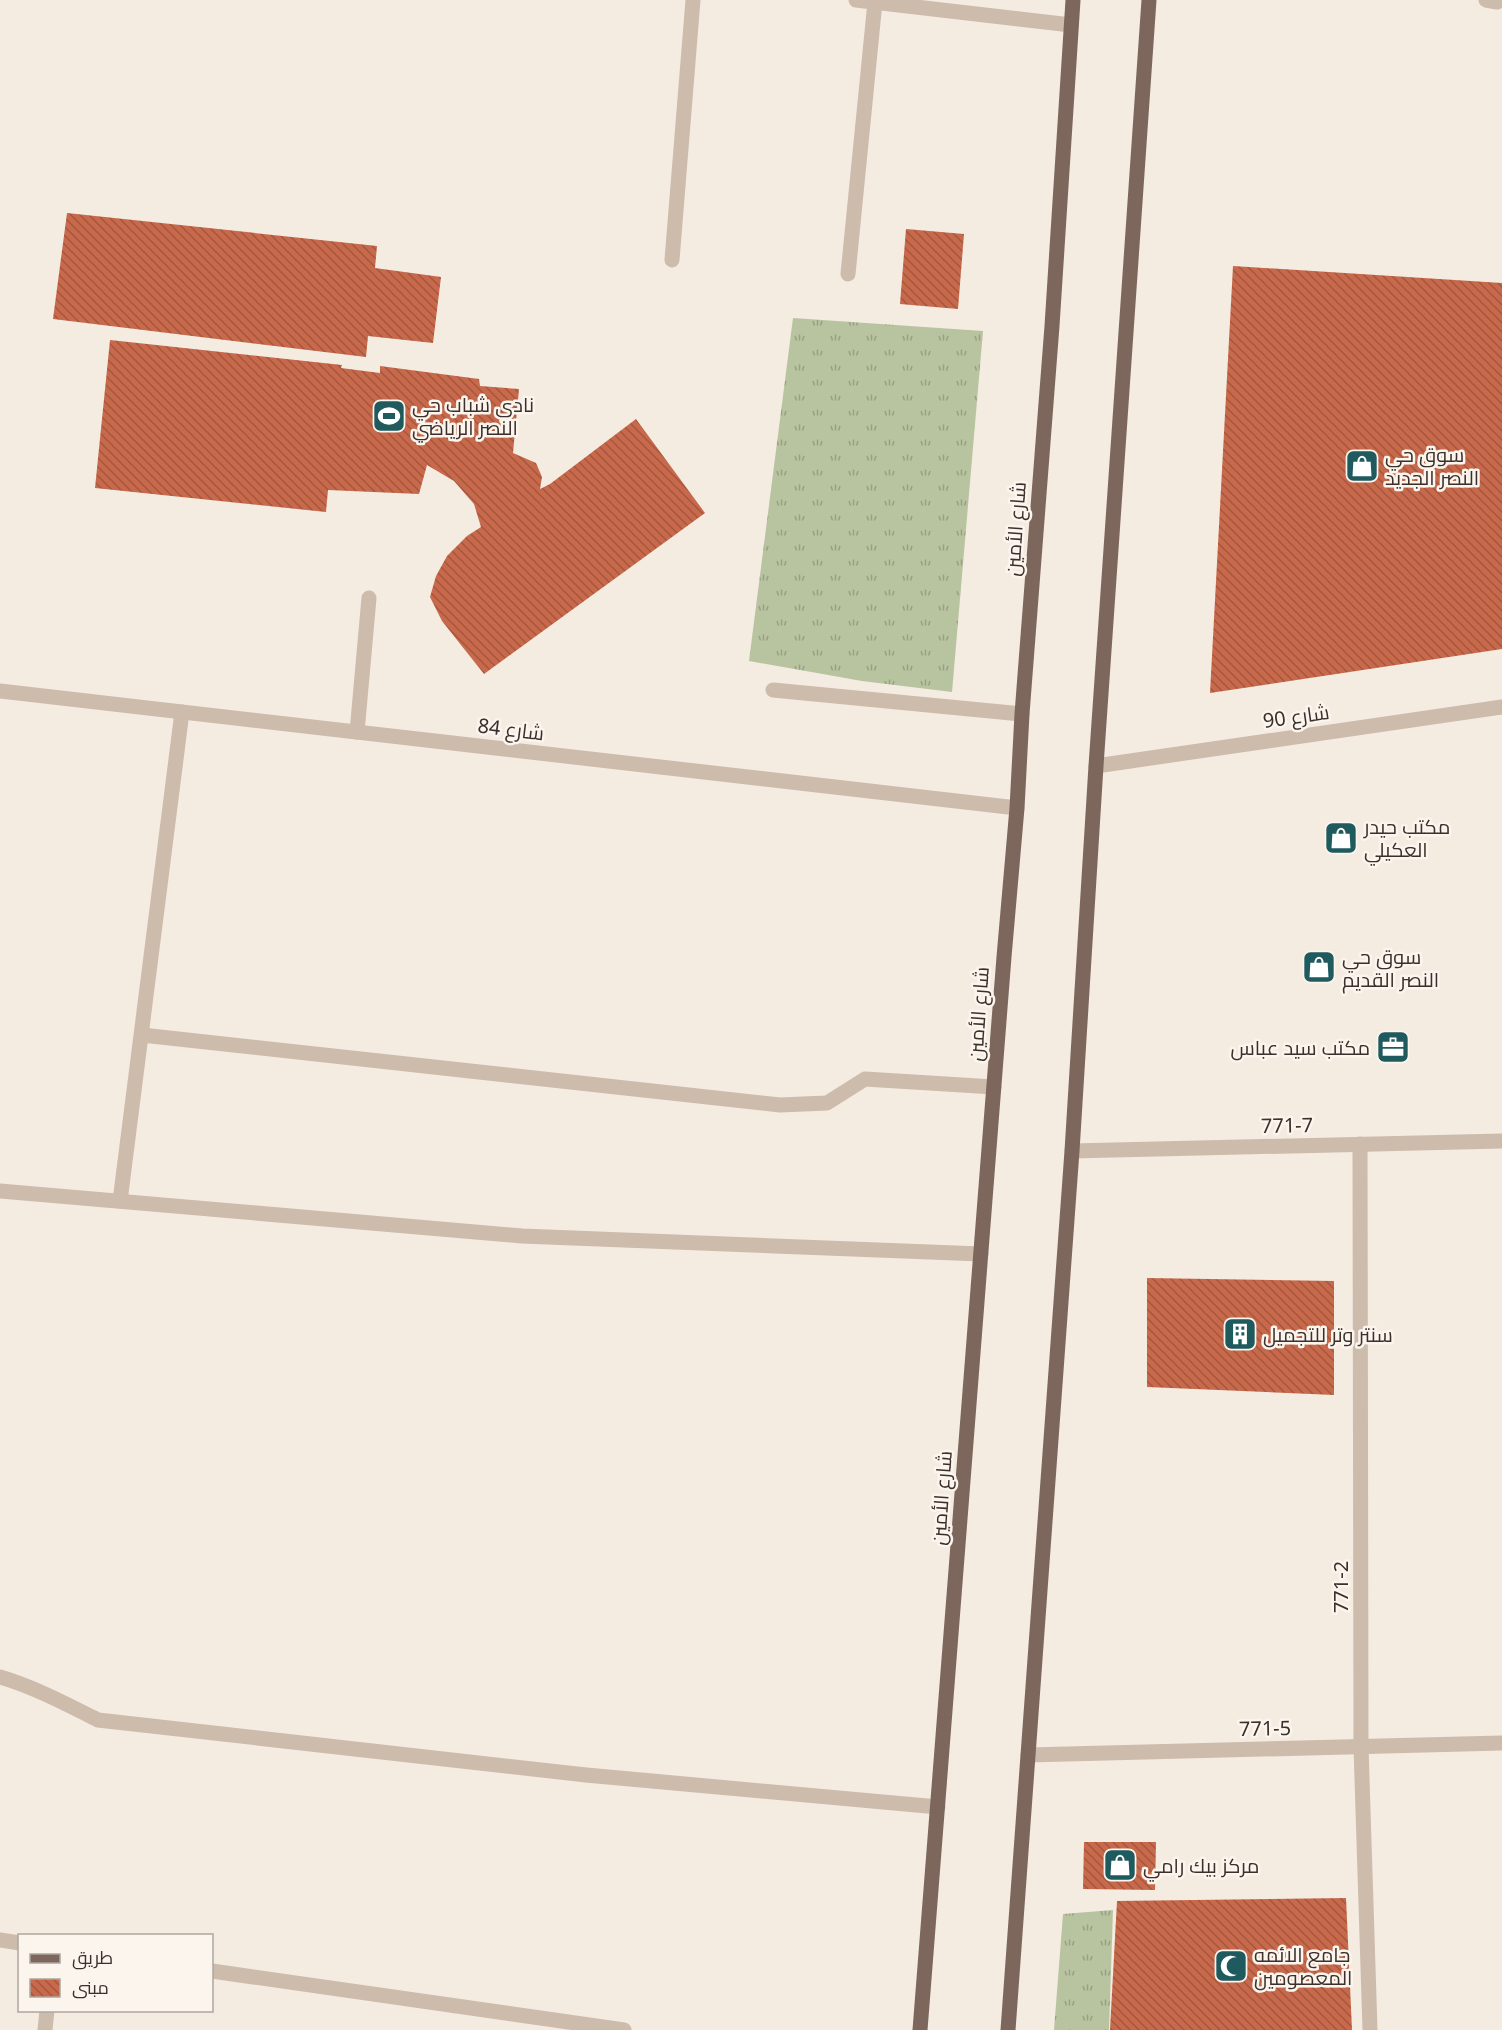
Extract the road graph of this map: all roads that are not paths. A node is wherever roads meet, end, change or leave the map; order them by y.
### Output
1 (693, 0) edge
2 (856, 0) edge
3 (1073, 0) edge
4 (1149, 0) edge
5 (875, 2) junction
6 (900, 3) edge
7 (1071, 24) junction
8 (672, 260) dead end
9 (848, 274) dead end
10 (369, 598) dead end
11 (773, 690) dead end
12 (0, 691) edge
13 (1502, 707) edge
14 (182, 712) junction
15 (1022, 714) junction
16 (357, 732) junction
17 (1096, 766) junction
18 (1017, 808) junction
19 (142, 1035) junction
20 (994, 1087) junction
21 (1502, 1141) edge
22 (1360, 1144) junction
23 (1072, 1151) junction
24 (0, 1191) edge
25 (120, 1202) junction
26 (981, 1254) junction
27 (0, 1677) edge
28 (1502, 1743) edge
29 (1361, 1747) junction
30 (1028, 1755) junction
31 (938, 1807) junction
32 (0, 1941) edge
33 (18, 1943) edge
34 (213, 1971) edge
35 (47, 2012) edge
36 (45, 2030) edge
37 (624, 2030) edge
38 (920, 2030) edge
39 (1008, 2030) edge
40 (1370, 2030) edge

1 - 8 street
2 - 5 street
3 - 7 main road, شارع الأمين
4 - 17 main road
5 - 6 street
5 - 9 street
6 - 7 street
7 - 15 main road, شارع الأمين
10 - 16 street
11 - 15 street
12 - 14 street, شارع 84
13 - 17 street, شارع 90
14 - 16 street, شارع 84
14 - 19 street
15 - 18 main road, شارع الأمين
16 - 18 street, شارع 84
17 - 23 main road
18 - 20 main road, شارع الأمين
19 - 20 street
19 - 25 street
20 - 26 main road, شارع الأمين
21 - 22 street, 771-7
22 - 23 street, 771-7
22 - 29 street, 771-2
23 - 30 main road
24 - 25 street
25 - 26 street
26 - 31 main road, شارع الأمين
27 - 31 street
28 - 29 street, 771-5
29 - 30 street, 771-5
29 - 40 street, 771-2
30 - 39 main road
31 - 38 main road, شارع الأمين
32 - 33 street
34 - 37 street
35 - 36 street

